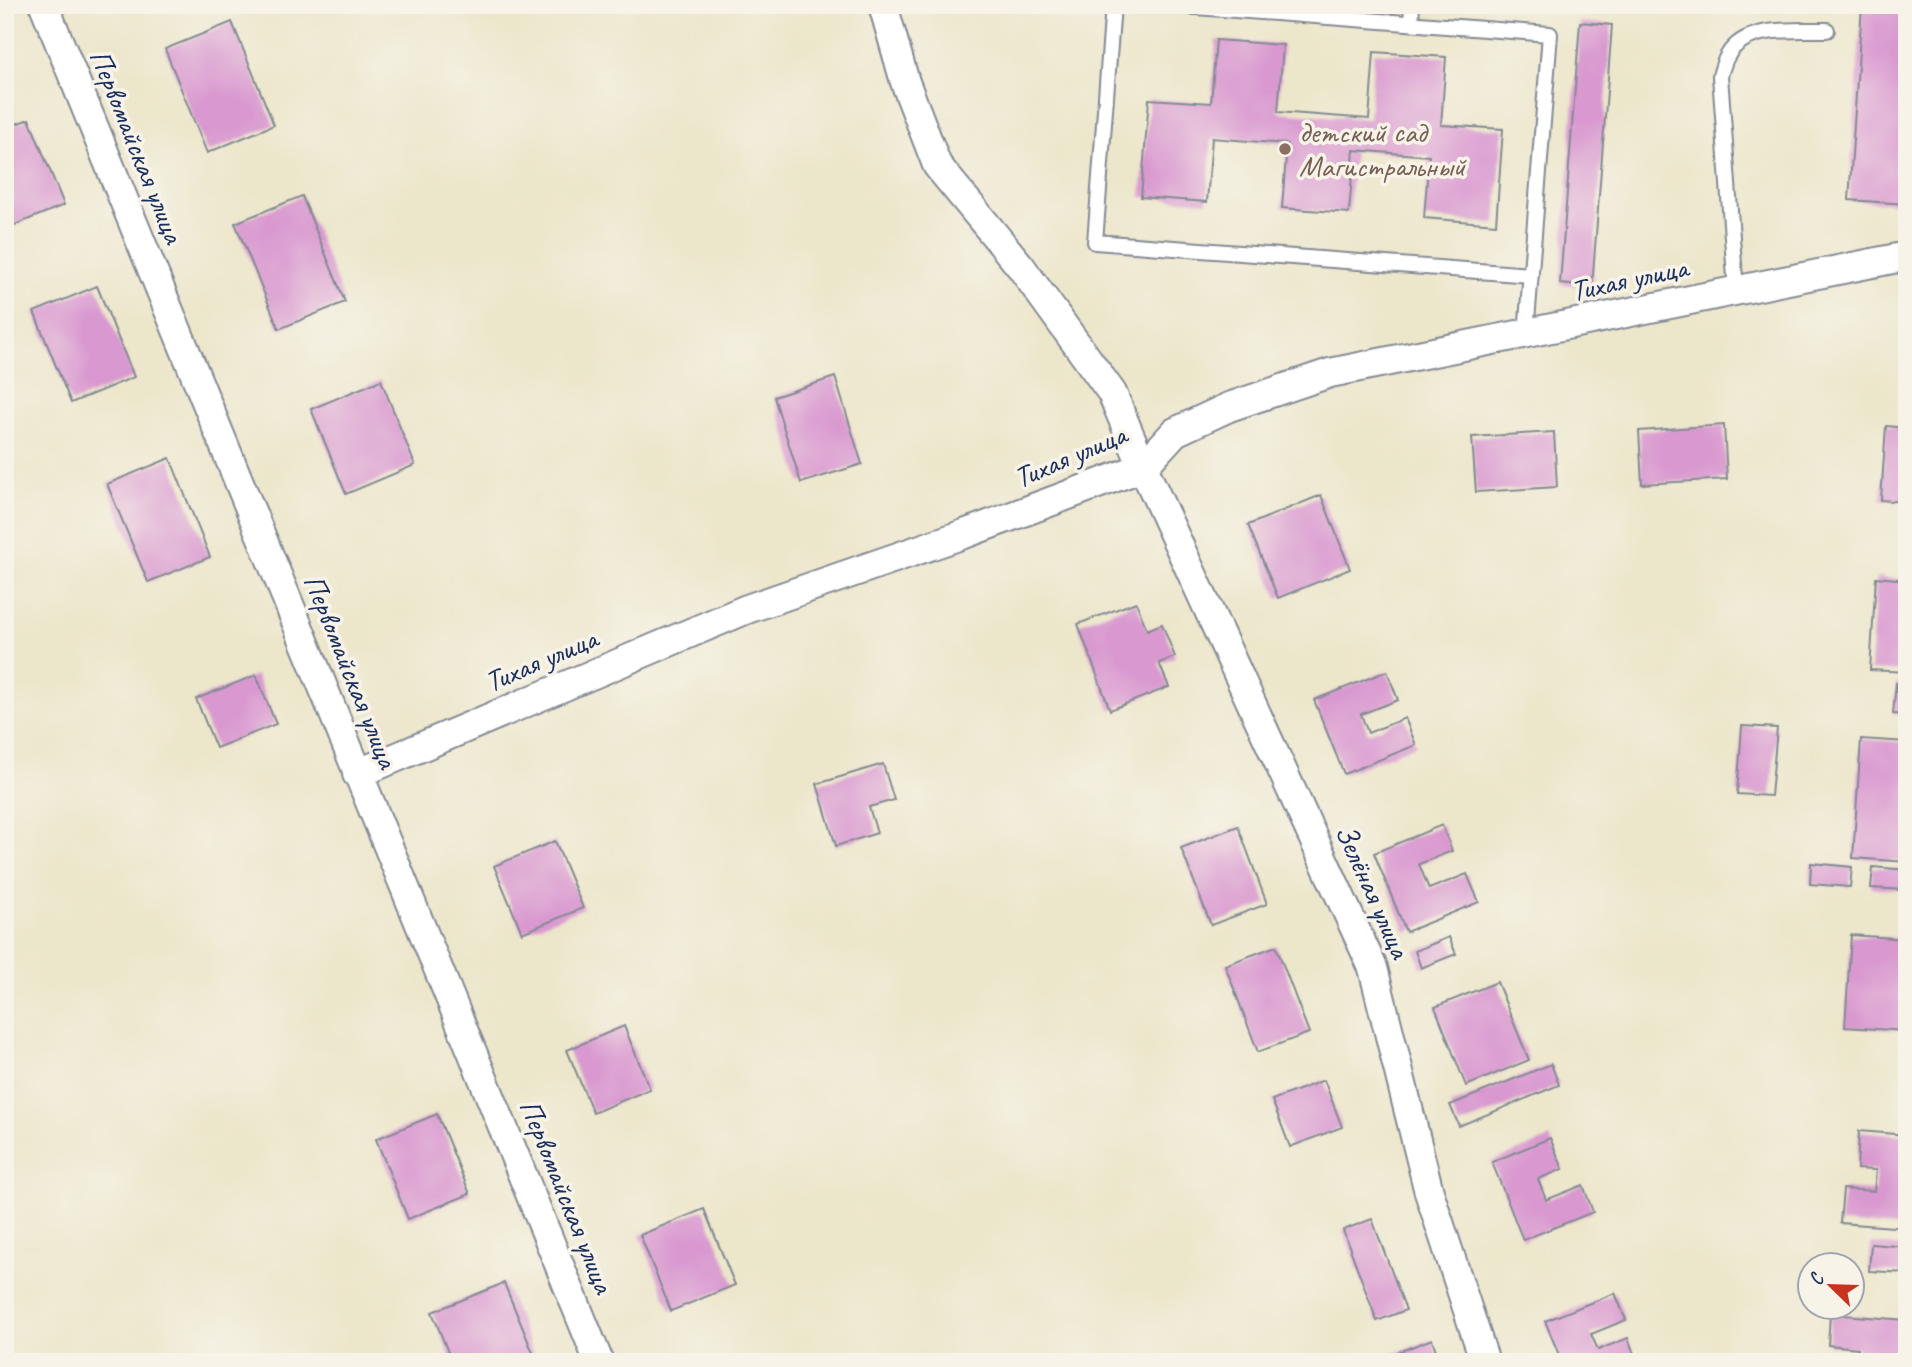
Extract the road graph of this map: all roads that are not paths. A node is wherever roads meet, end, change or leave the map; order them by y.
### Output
1 (44, 5) edge
2 (883, 5) edge
3 (1113, 5) edge
4 (1170, 5) edge
5 (1412, 5) edge
6 (1411, 23) junction
7 (1827, 30) dead end
8 (1907, 256) edge
9 (1531, 275) junction
10 (1736, 291) junction
11 (1526, 334) junction
12 (1143, 467) junction
13 (358, 774) junction
14 (599, 1362) edge
15 (1485, 1362) edge

1 - 13 street, Первомайская улица
2 - 12 street, Зелёная улица
3 - 9 lane
4 - 6 lane
5 - 6 lane
6 - 9 lane
7 - 10 lane
8 - 10 street, Тихая улица
9 - 11 lane
10 - 11 street, Тихая улица
11 - 12 street, Тихая улица
12 - 13 street, Тихая улица
12 - 15 street, Зелёная улица
13 - 14 street, Первомайская улица

